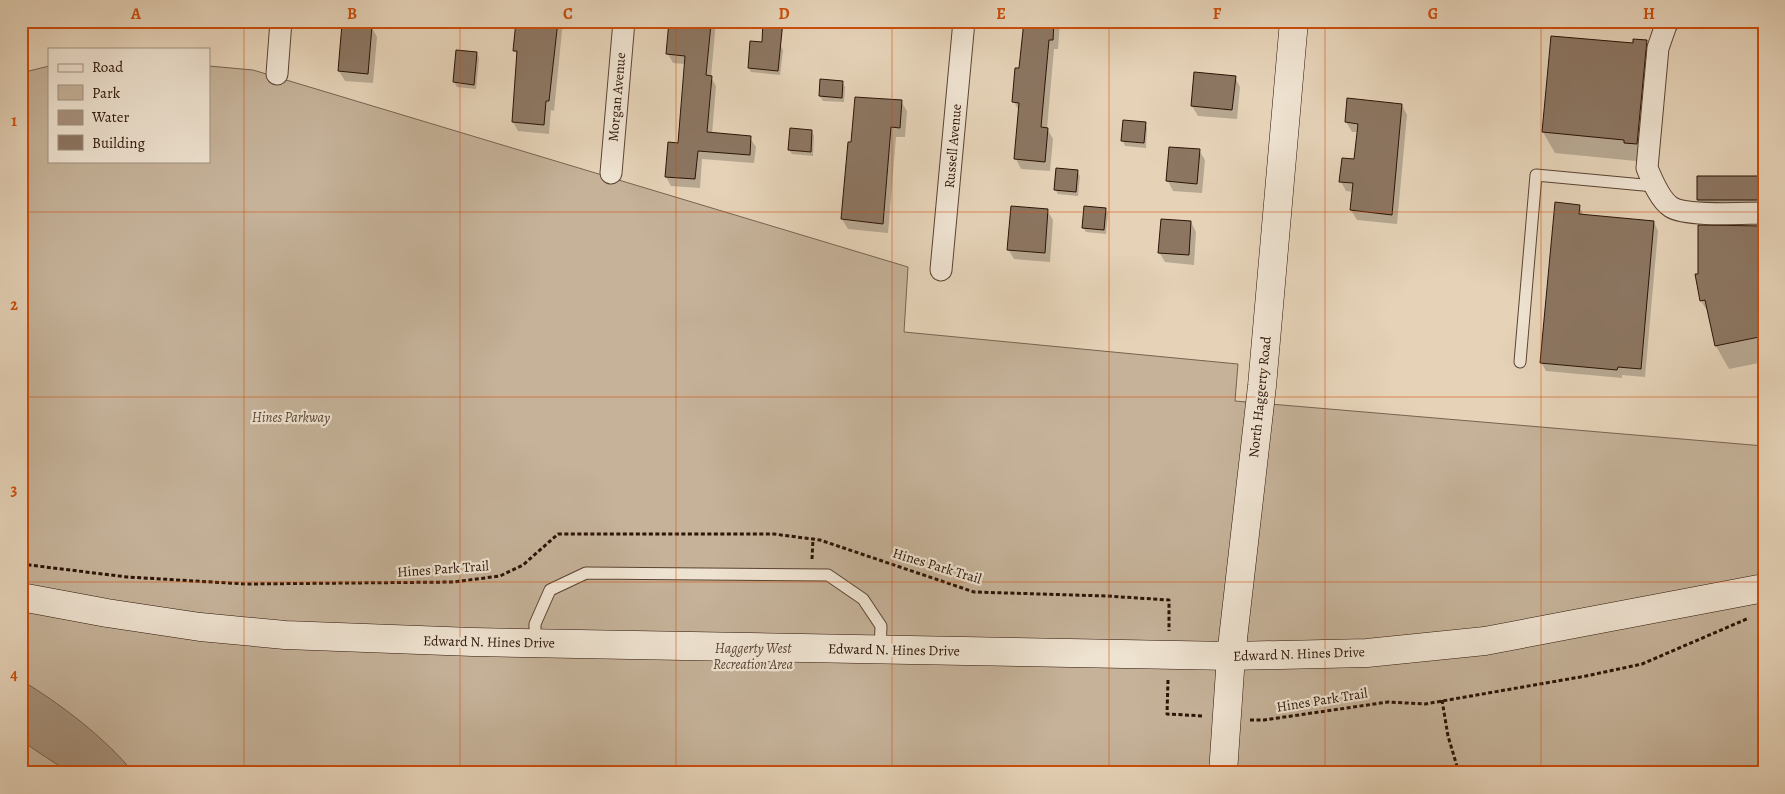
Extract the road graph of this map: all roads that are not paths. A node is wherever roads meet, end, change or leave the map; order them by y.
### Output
1 (281, 21) edge
2 (624, 21) edge
3 (964, 21) edge
4 (1294, 21) edge
5 (1669, 21) edge
6 (277, 74) dead end
7 (611, 173) dead end
8 (1654, 186) junction
9 (1764, 212) edge
10 (941, 270) dead end
11 (1520, 362) dead end
12 (1762, 588) edge
13 (21, 597) edge
14 (535, 643) junction
15 (880, 650) junction
16 (1231, 656) junction
17 (1223, 773) edge

1 - 6 street
2 - 7 street, Morgan Avenue
3 - 10 street, Russell Avenue
4 - 16 street, North Haggerty Road
5 - 8 street
8 - 9 street
8 - 11 lane
12 - 16 street, Edward N. Hines Drive
13 - 14 street, Edward N. Hines Drive
14 - 15 street, Edward N. Hines Drive
14 - 15 lane
15 - 16 street, Edward N. Hines Drive
16 - 17 street, North Haggerty Road

